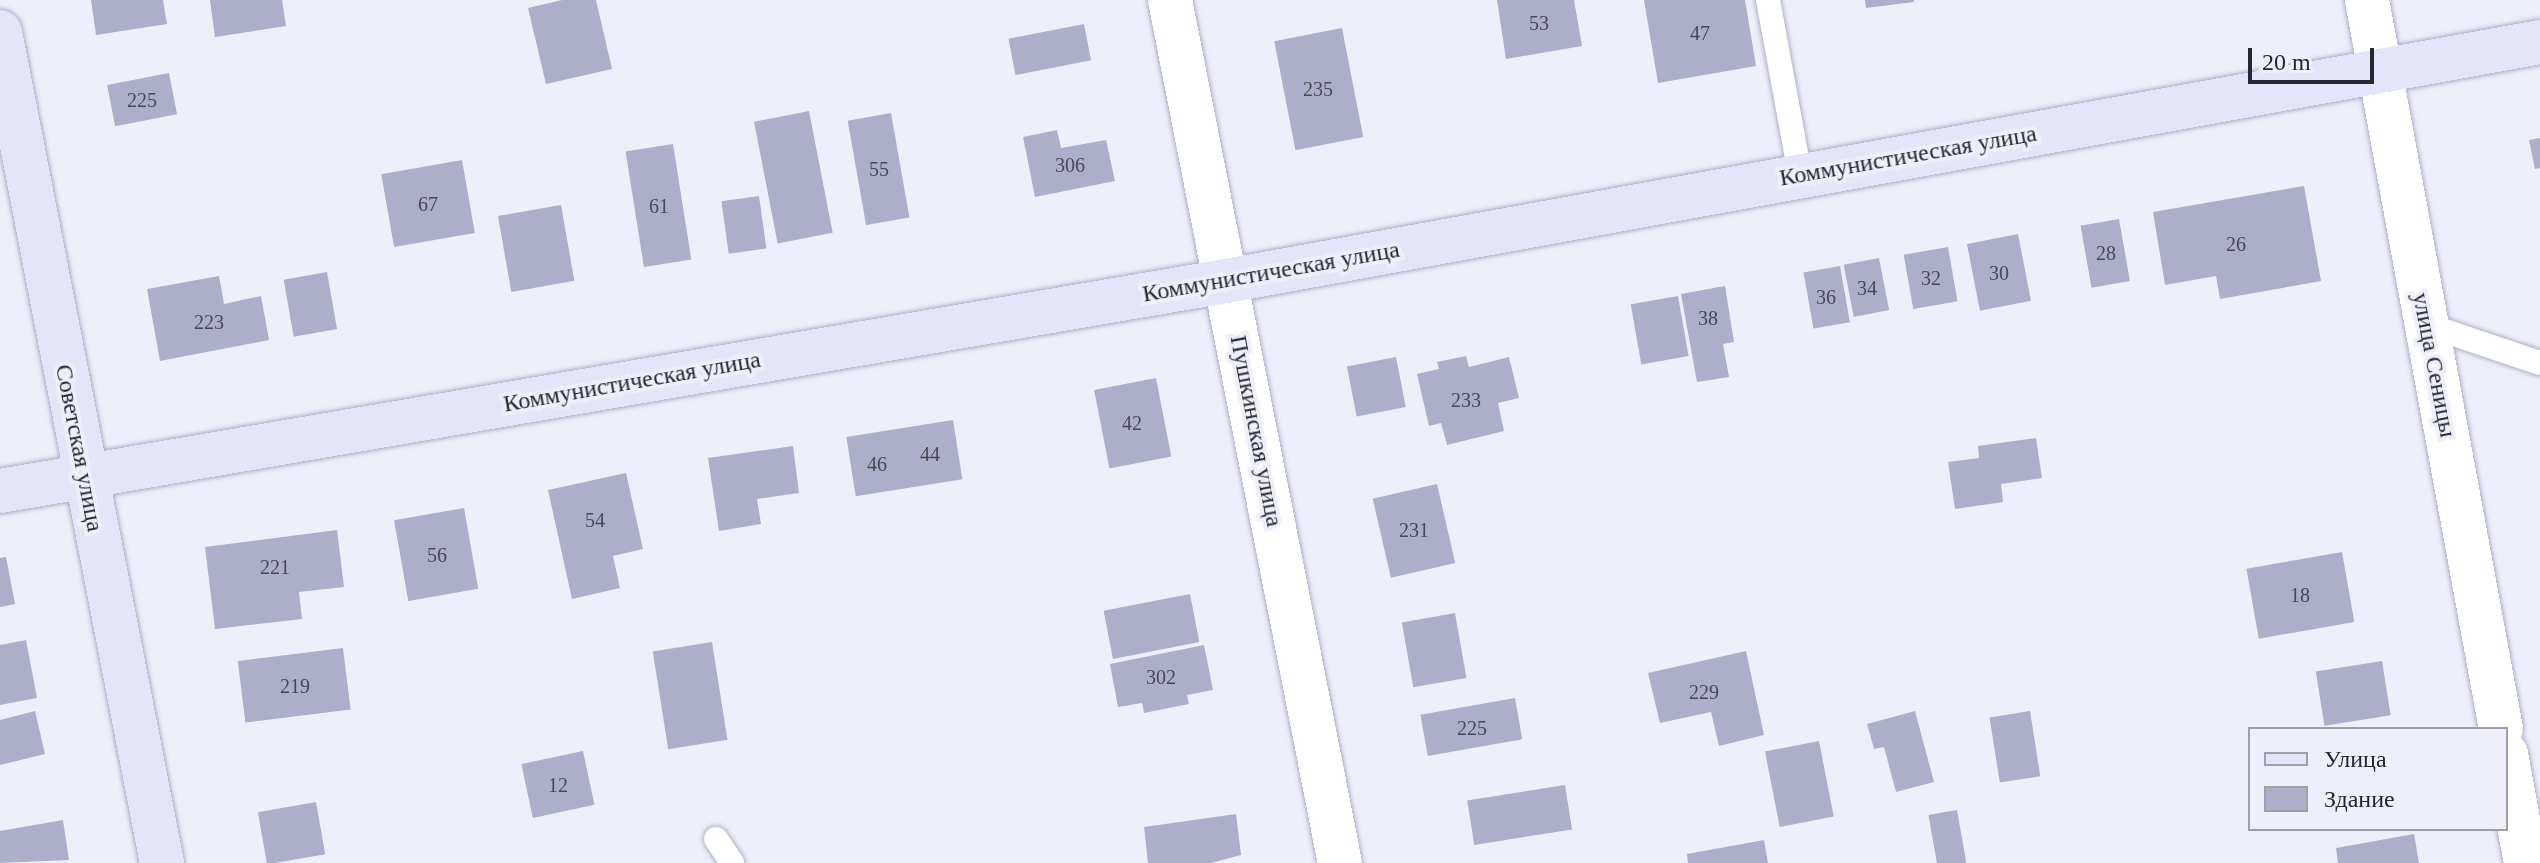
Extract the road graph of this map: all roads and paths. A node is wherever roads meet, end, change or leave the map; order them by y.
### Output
1 (1170, 0) edge
2 (1768, 0) edge
3 (2367, 0) edge
4 (0, 32) edge
5 (2540, 42) edge
6 (2379, 73) junction
7 (1800, 175) junction
8 (1226, 281) junction
9 (2427, 325) junction
10 (2540, 363) edge
11 (83, 475) junction
12 (0, 491) edge
13 (2501, 727) edge
14 (2508, 765) edge
15 (716, 839) dead end
16 (162, 863) edge
17 (732, 863) edge
18 (1340, 863) edge
19 (2526, 863) edge

1 - 8 street, Пушкинская улица
2 - 7 lane
3 - 6 street, улица Сеницы
4 - 11 street, Советская улица
5 - 6 street, Коммунистическая улица
6 - 7 street, Коммунистическая улица
6 - 9 street, улица Сеницы
7 - 8 street, Коммунистическая улица
8 - 11 street, Коммунистическая улица
8 - 18 street, Пушкинская улица
9 - 10 lane
9 - 13 street, улица Сеницы
11 - 12 street, Коммунистическая улица
11 - 16 street, Советская улица
14 - 19 street
15 - 17 lane

